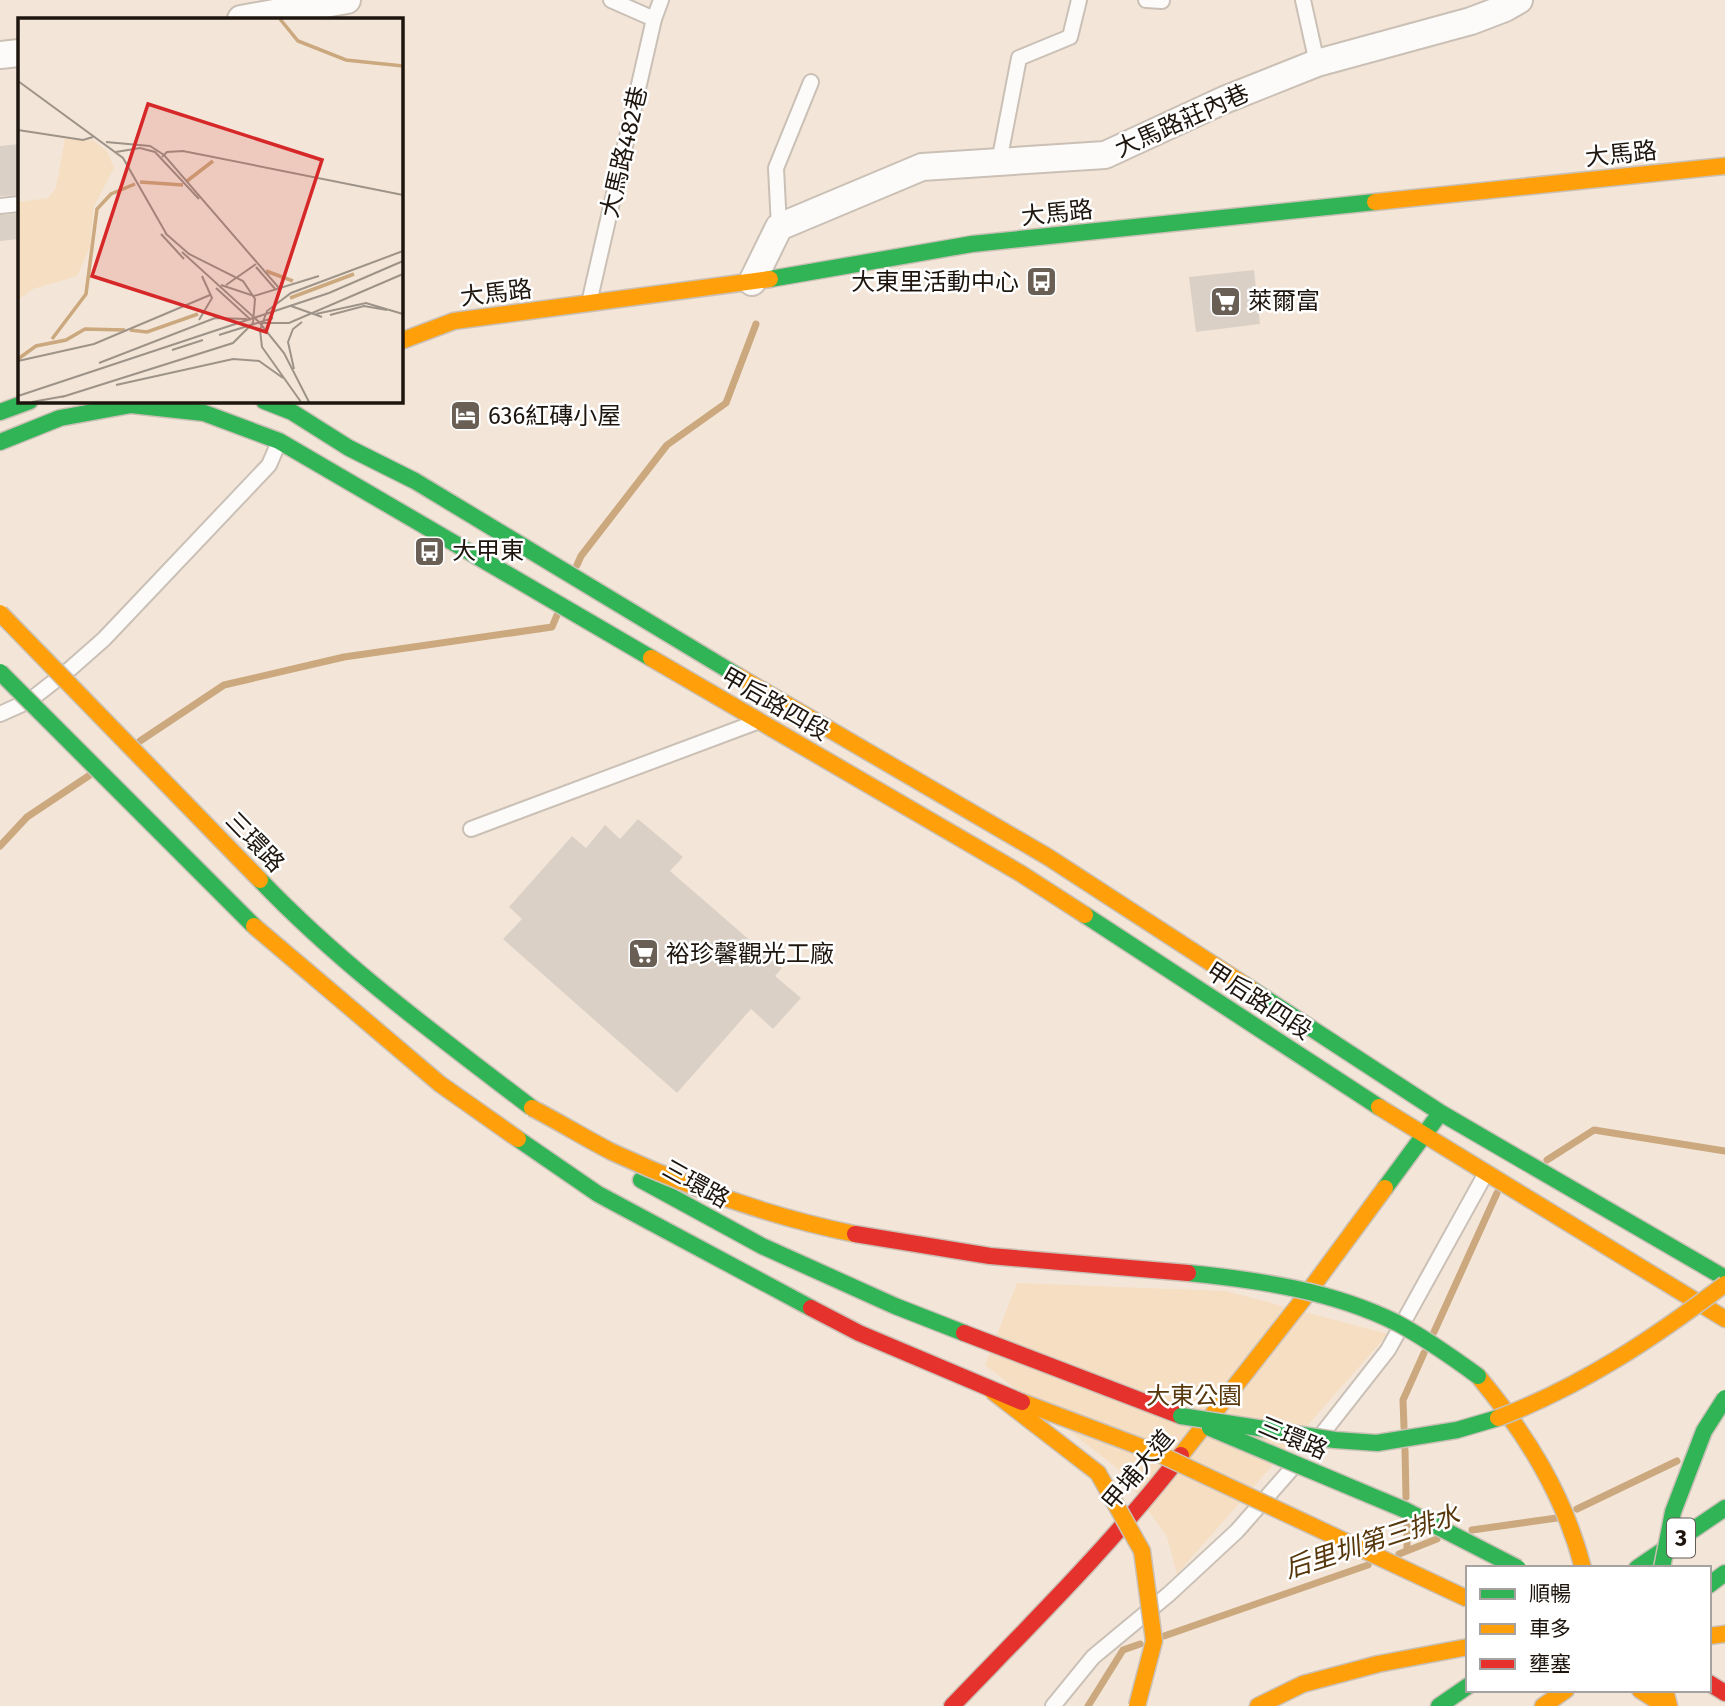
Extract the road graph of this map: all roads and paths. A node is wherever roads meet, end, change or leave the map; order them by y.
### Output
1 (347, 0) edge
2 (611, 0) edge
3 (661, 0) edge
4 (1079, 0) edge
5 (1146, 0) edge
6 (1303, 0) edge
7 (1518, 0) edge
8 (1162, 1) edge
9 (247, 18) edge
10 (654, 19) junction
11 (18, 53) edge
12 (0, 55) edge
13 (1317, 62) junction
14 (811, 82) dead end
15 (999, 162) junction
16 (1725, 166) edge
17 (18, 204) edge
18 (0, 206) edge
19 (779, 227) junction
20 (752, 282) junction
21 (589, 304) junction
22 (402, 341) edge
23 (27, 402) edge
24 (270, 402) edge
25 (294, 406) edge
26 (0, 412) edge
27 (279, 441) junction
28 (0, 442) edge
29 (0, 613) edge
30 (0, 673) edge
31 (0, 714) edge
32 (758, 721) junction
33 (471, 830) dead end
34 (532, 1108) junction
35 (1441, 1113) junction
36 (1424, 1136) junction
37 (1504, 1150) junction
38 (1486, 1173) junction
39 (1725, 1278) edge
40 (1725, 1284) edge
41 (1725, 1319) edge
42 (992, 1391) junction
43 (1725, 1398) edge
44 (1181, 1416) junction
45 (1725, 1508) edge
46 (1514, 1566) edge
47 (1583, 1566) edge
48 (1640, 1566) edge
49 (1662, 1566) edge
50 (1466, 1598) edge
51 (1466, 1647) edge
52 (1466, 1687) edge
53 (1563, 1692) edge
54 (1643, 1692) edge
55 (952, 1706) edge
56 (1053, 1706) edge
57 (1137, 1706) edge
58 (1258, 1706) edge
59 (1439, 1706) edge
60 (1544, 1706) edge
61 (1667, 1706) edge

1 - 9 street
2 - 10 lane
3 - 10 lane, 大馬路482巷
4 - 15 lane
5 - 8 lane
6 - 13 lane
7 - 13 street, 大馬路莊內巷
10 - 21 lane, 大馬路482巷
11 - 12 street
13 - 15 street, 大馬路莊內巷
14 - 19 lane
15 - 19 street, 大馬路莊內巷
16 - 20 main road, 大馬路
17 - 18 lane
19 - 20 street
20 - 21 main road, 大馬路
21 - 22 main road, 大馬路
23 - 26 main road
24 - 25 main road, 甲后路四段
25 - 27 main road
25 - 35 main road, 甲后路四段
27 - 28 main road, 甲后路四段
27 - 31 lane
27 - 32 main road, 甲后路四段
29 - 34 main road, 三環路, bridge
30 - 42 main road, bridge
32 - 33 lane
32 - 36 main road, 甲后路四段
34 - 44 main road, 三環路, bridge
34 - 47 main road, bridge
35 - 36 main road, 甲埔大道
35 - 37 main road, 甲后路四段
36 - 38 main road, 甲后路四段
36 - 55 main road, 甲埔大道
37 - 38 lane
37 - 39 main road, 甲后路四段
38 - 41 main road, 甲后路四段
38 - 56 lane
40 - 44 main road, bridge
42 - 50 main road, bridge
42 - 57 main road, bridge
43 - 49 main road, bridge
44 - 46 main road, 三環路, bridge
45 - 48 main road, 3
51 - 58 main road
52 - 59 main road
53 - 60 main road
54 - 61 main road

